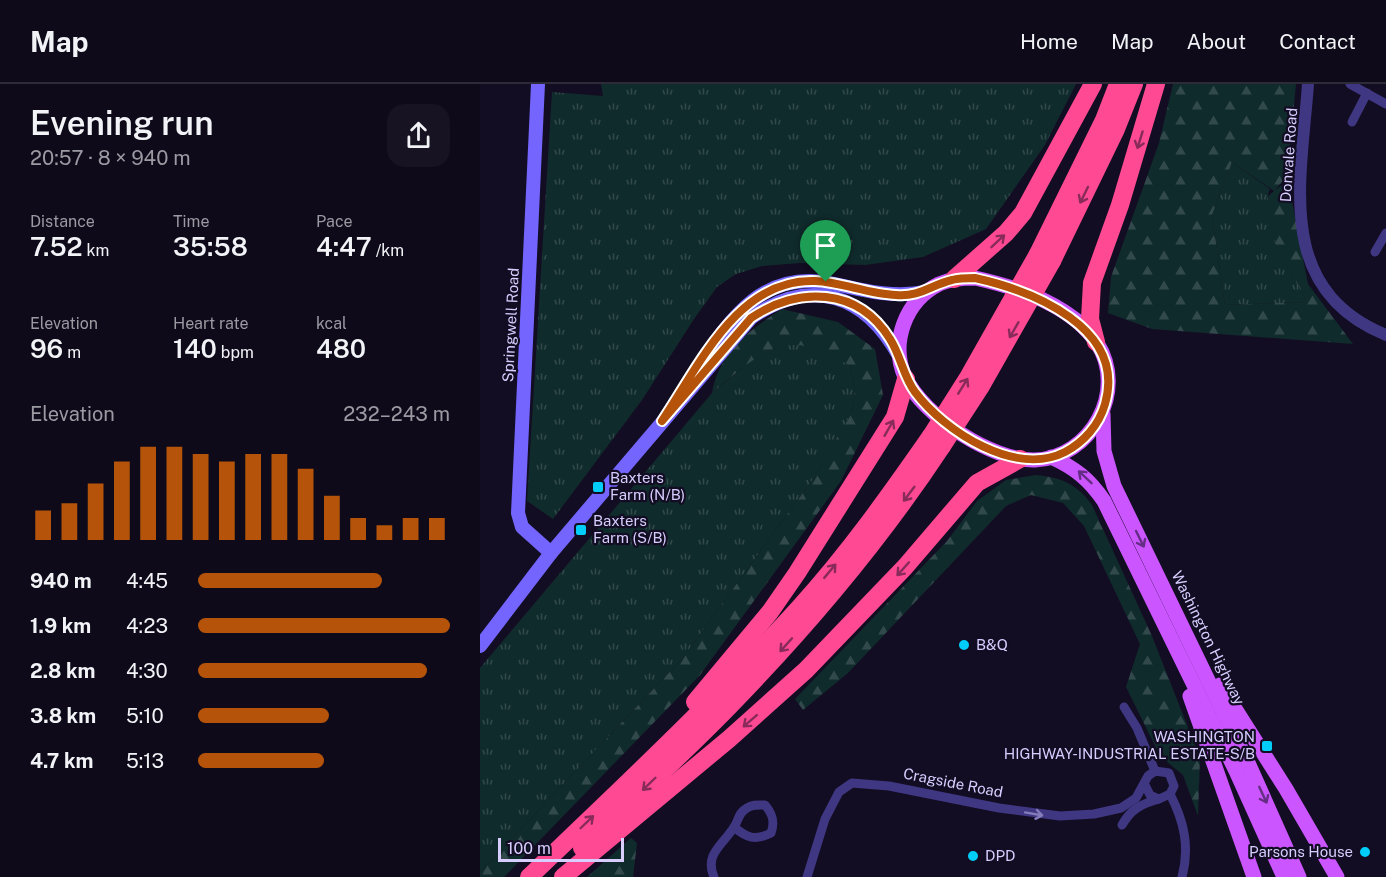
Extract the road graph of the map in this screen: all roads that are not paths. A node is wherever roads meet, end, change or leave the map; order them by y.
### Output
1 (538, 84) edge
2 (1093, 84) edge
3 (1118, 84) edge
4 (1134, 84) edge
5 (1155, 84) edge
6 (1308, 84) edge
7 (1354, 85) edge
8 (1367, 93) junction
9 (1386, 104) edge
10 (1352, 122) dead end
11 (1386, 233) edge
12 (1375, 252) dead end
13 (1045, 257) junction
14 (954, 279) junction
15 (926, 292) junction
16 (1386, 335) edge
17 (1096, 342) junction
18 (899, 356) junction
19 (906, 379) junction
20 (1103, 411) junction
21 (662, 421) junction
22 (937, 441) junction
23 (1051, 457) junction
24 (1020, 459) junction
25 (551, 553) junction
26 (1184, 628) junction
27 (1169, 634) junction
28 (480, 646) edge
29 (1124, 707) dead end
30 (1155, 771) junction
31 (1145, 785) junction
32 (1170, 794) junction
33 (616, 795) junction
34 (1159, 799) junction
35 (1126, 810) junction
36 (734, 827) junction
37 (529, 877) edge
38 (552, 877) edge
39 (563, 877) edge
40 (714, 877) edge
41 (807, 877) edge
42 (1182, 877) edge
43 (1254, 877) edge
44 (1284, 877) edge
45 (1299, 877) edge
46 (1336, 877) edge

1 - 25 main road, Springwell Road
14 -> 2 highway
3 - 13 highway
4 -> 13 highway
5 -> 17 highway
6 - 16 street, Donvale Road
7 - 8 street
8 - 9 street
8 - 10 street
11 - 12 street
13 - 22 highway, bridge
14 - 15 main road
14 - 17 main road
15 - 18 main road
15 - 21 main road
17 - 20 main road
18 - 19 main road
18 - 21 main road
19 - 24 main road
33 -> 19 highway
20 - 23 main road
20 -> 26 main road, Washington Highway
21 - 25 main road
33 -> 22 highway
22 -> 38 highway
23 - 24 main road
27 -> 23 main road
24 -> 39 highway
25 - 28 main road
26 -> 45 main road, Washington Highway
26 - 46 main road
27 - 43 main road
27 - 44 main road
29 - 30 street
30 - 31 street
30 - 32 street
31 - 34 street
31 - 35 street
32 - 34 street
32 - 42 street
37 -> 33 highway
34 - 35 street, Cragside Road
41 -> 35 street, Cragside Road
36 - 36 street
36 - 40 street

